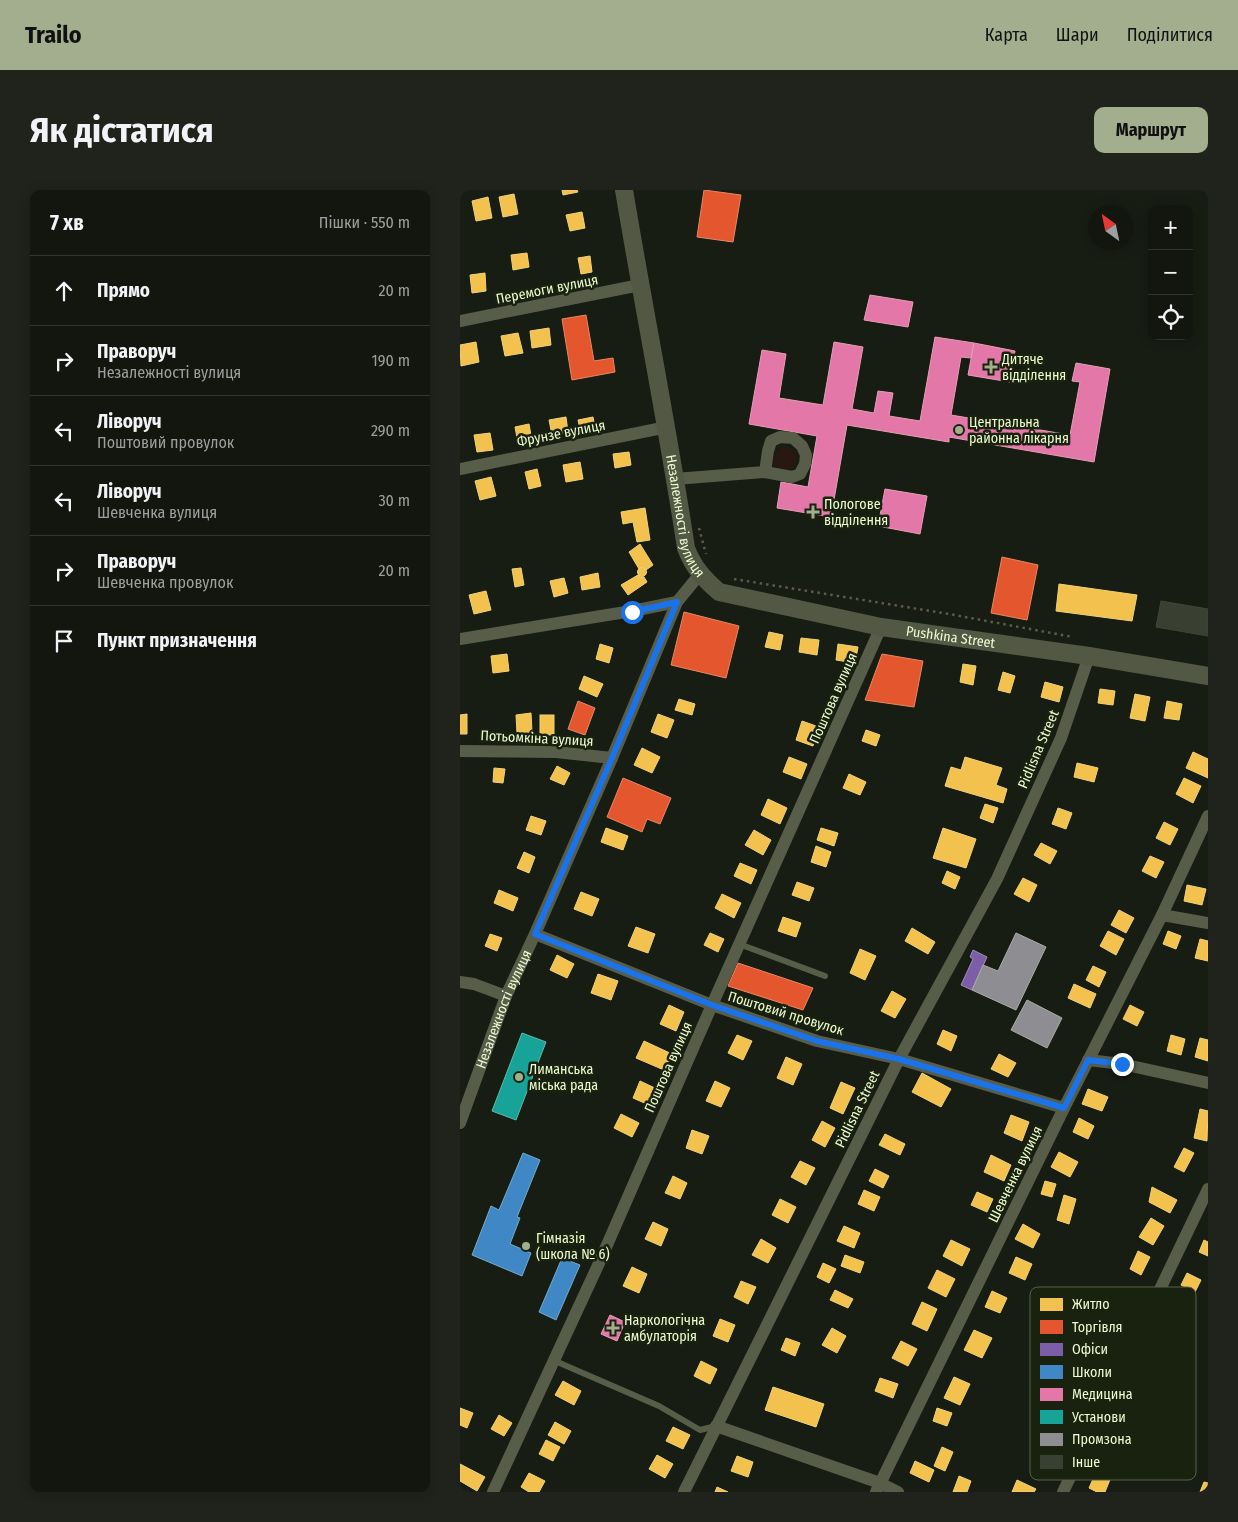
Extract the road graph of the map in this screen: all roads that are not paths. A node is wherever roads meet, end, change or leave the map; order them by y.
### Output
1 (624, 190) edge
2 (640, 286) junction
3 (460, 321) edge
4 (667, 427) junction
5 (460, 469) edge
6 (765, 472) dead end
7 (675, 479) junction
8 (704, 568) junction
9 (677, 602) junction
10 (881, 627) junction
11 (460, 639) edge
12 (1089, 656) junction
13 (1208, 676) edge
14 (460, 750) edge
15 (612, 758) junction
16 (1208, 816) edge
17 (1162, 915) junction
18 (1208, 923) edge
19 (535, 934) junction
20 (739, 944) junction
21 (825, 976) dead end
22 (460, 982) edge
23 (506, 996) junction
24 (712, 1005) junction
25 (899, 1059) junction
26 (1088, 1060) junction
27 (1208, 1083) edge
28 (1064, 1108) junction
29 (460, 1123) edge
30 (1208, 1189) edge
31 (1161, 1287) edge
32 (555, 1361) junction
33 (716, 1426) junction
34 (1069, 1480) edge
35 (878, 1488) edge
36 (493, 1492) edge
37 (684, 1492) edge
38 (898, 1492) edge
39 (1063, 1492) edge

1 - 2 main road, Незалежності вулиця
2 - 3 street, Перемоги вулиця
2 - 4 main road, Незалежності вулиця
4 - 5 street, Фрунзе вулиця
4 - 7 main road, Незалежності вулиця
6 - 7 street
7 - 8 main road, Незалежності вулиця
8 - 9 street, Незалежності вулиця
8 - 10 main road, Pushkina Street
9 - 11 street
9 - 15 street, Незалежності вулиця
10 - 12 main road, Pushkina Street
10 - 20 street, Поштова вулиця
12 - 13 main road, Pushkina Street
12 - 25 street, Pidlisna Street
14 - 15 street, Потьомкіна вулиця
15 - 19 street, Незалежності вулиця
16 - 17 street, Шевченка вулиця
17 - 18 street
17 - 26 street, Шевченка вулиця
19 - 23 street, Незалежності вулиця
19 - 24 street, Поштовий провулок
20 - 21 lane
20 - 24 street, Поштова вулиця
22 - 23 street
23 - 29 street, Незалежності вулиця
24 - 25 street, Поштовий провулок
24 - 32 street, Поштова вулиця
25 - 28 street, Поштовий провулок
25 - 33 street, Pidlisna Street
26 - 27 street
26 - 28 street, Шевченка вулиця
28 - 35 street, Шевченка вулиця
30 - 31 street
32 - 33 lane
32 - 36 street, Поштова вулиця
33 - 35 street
33 - 37 street, Pidlisna Street
34 - 39 street
35 - 38 street

